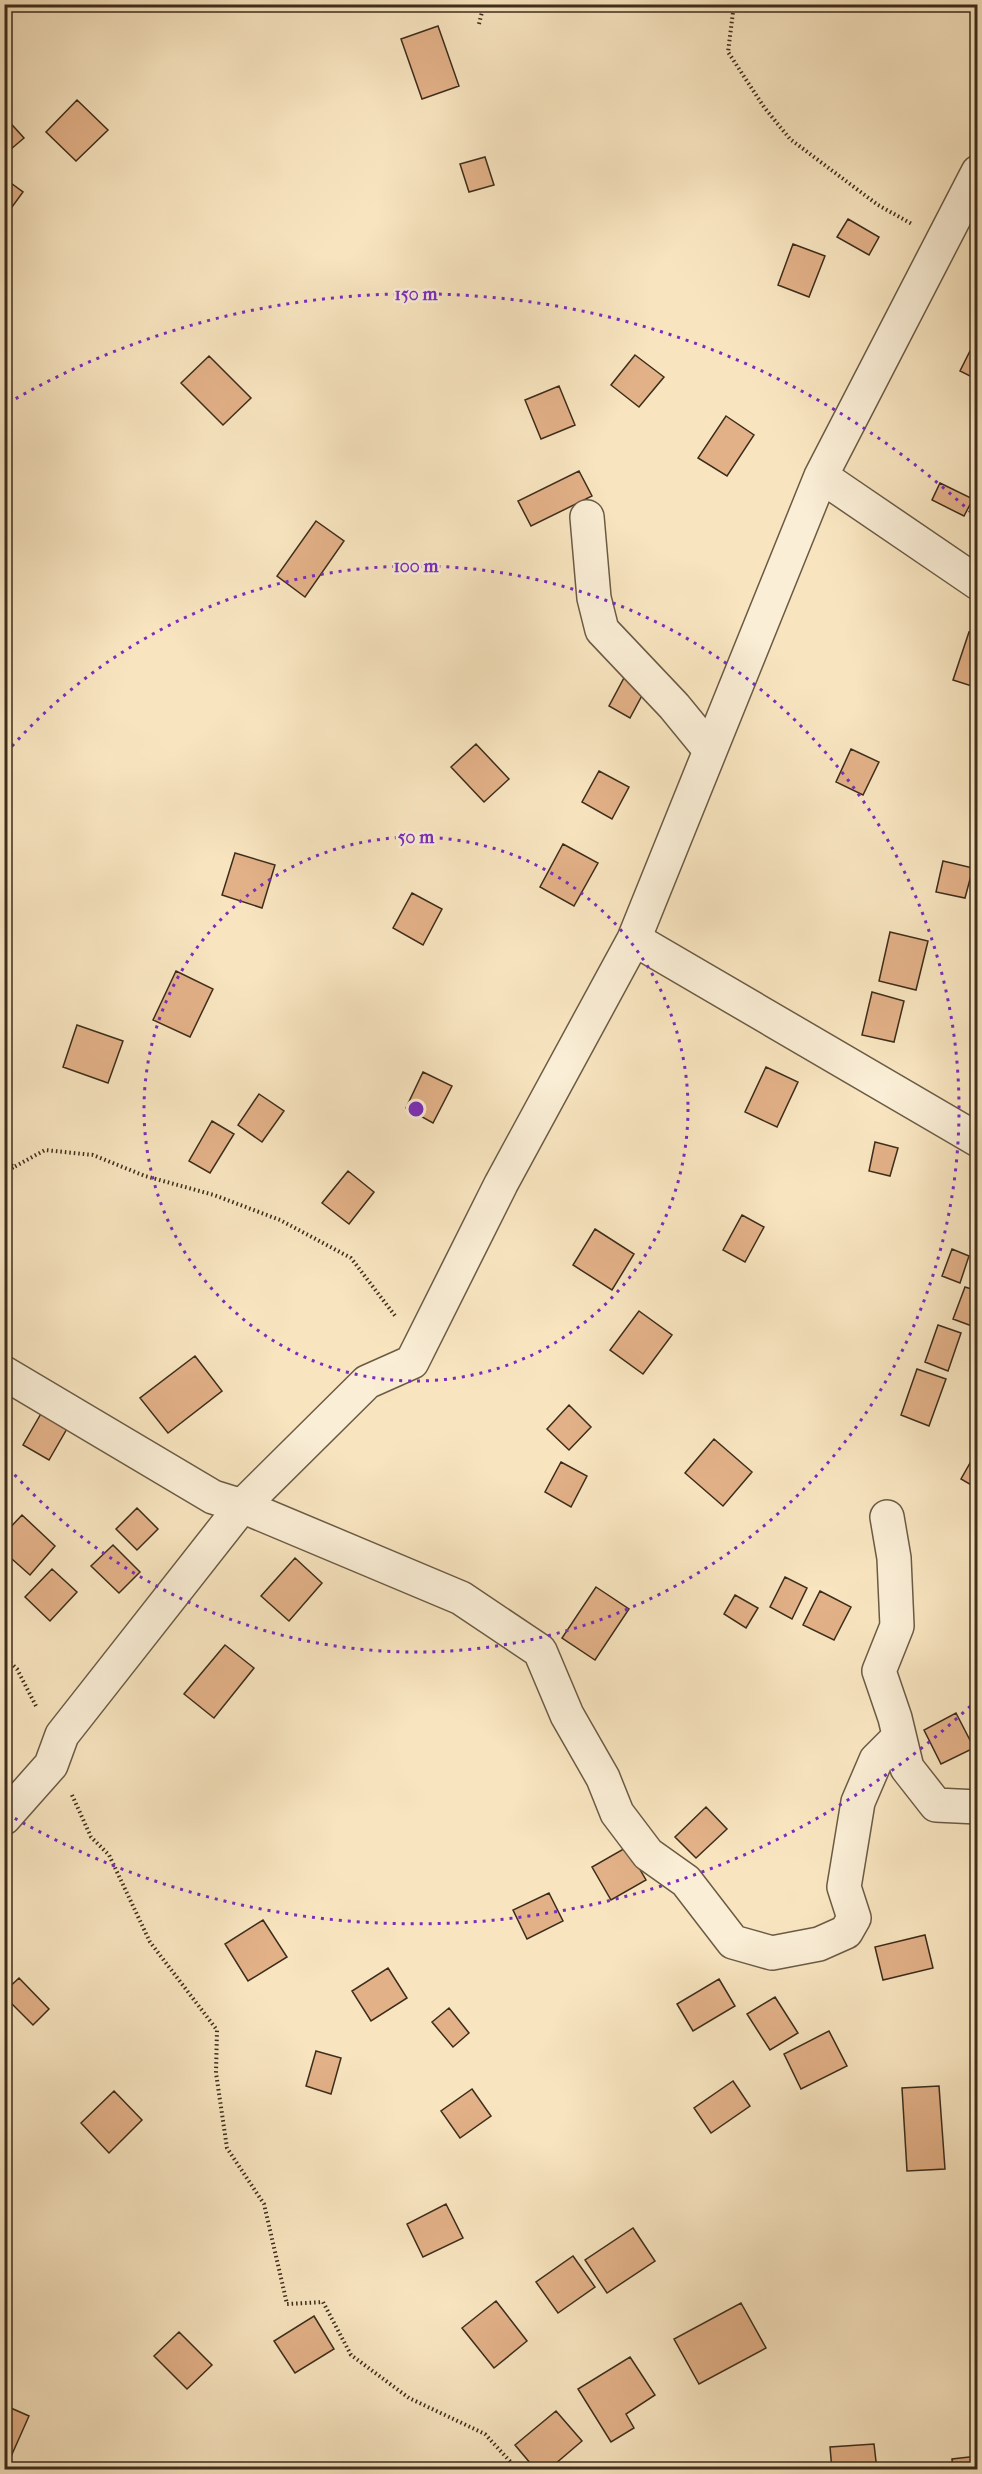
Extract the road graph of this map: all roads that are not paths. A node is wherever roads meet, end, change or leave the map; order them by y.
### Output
1 (978, 172) edge
2 (978, 217) edge
3 (941, 241) junction
4 (821, 476) junction
5 (587, 517) dead end
6 (978, 583) edge
7 (710, 750) junction
8 (634, 939) junction
9 (978, 1140) edge
10 (4, 1372) edge
11 (242, 1506) junction
12 (887, 1517) dead end
13 (899, 1737) junction
14 (978, 1807) edge
15 (4, 1818) edge

1 - 3 street
2 - 3 street
3 - 4 street
4 - 6 street
4 - 7 street
5 - 7 street
7 - 8 street
8 - 9 street
8 - 11 street
10 - 11 street
11 - 13 street
11 - 15 street
12 - 13 street
13 - 14 street

